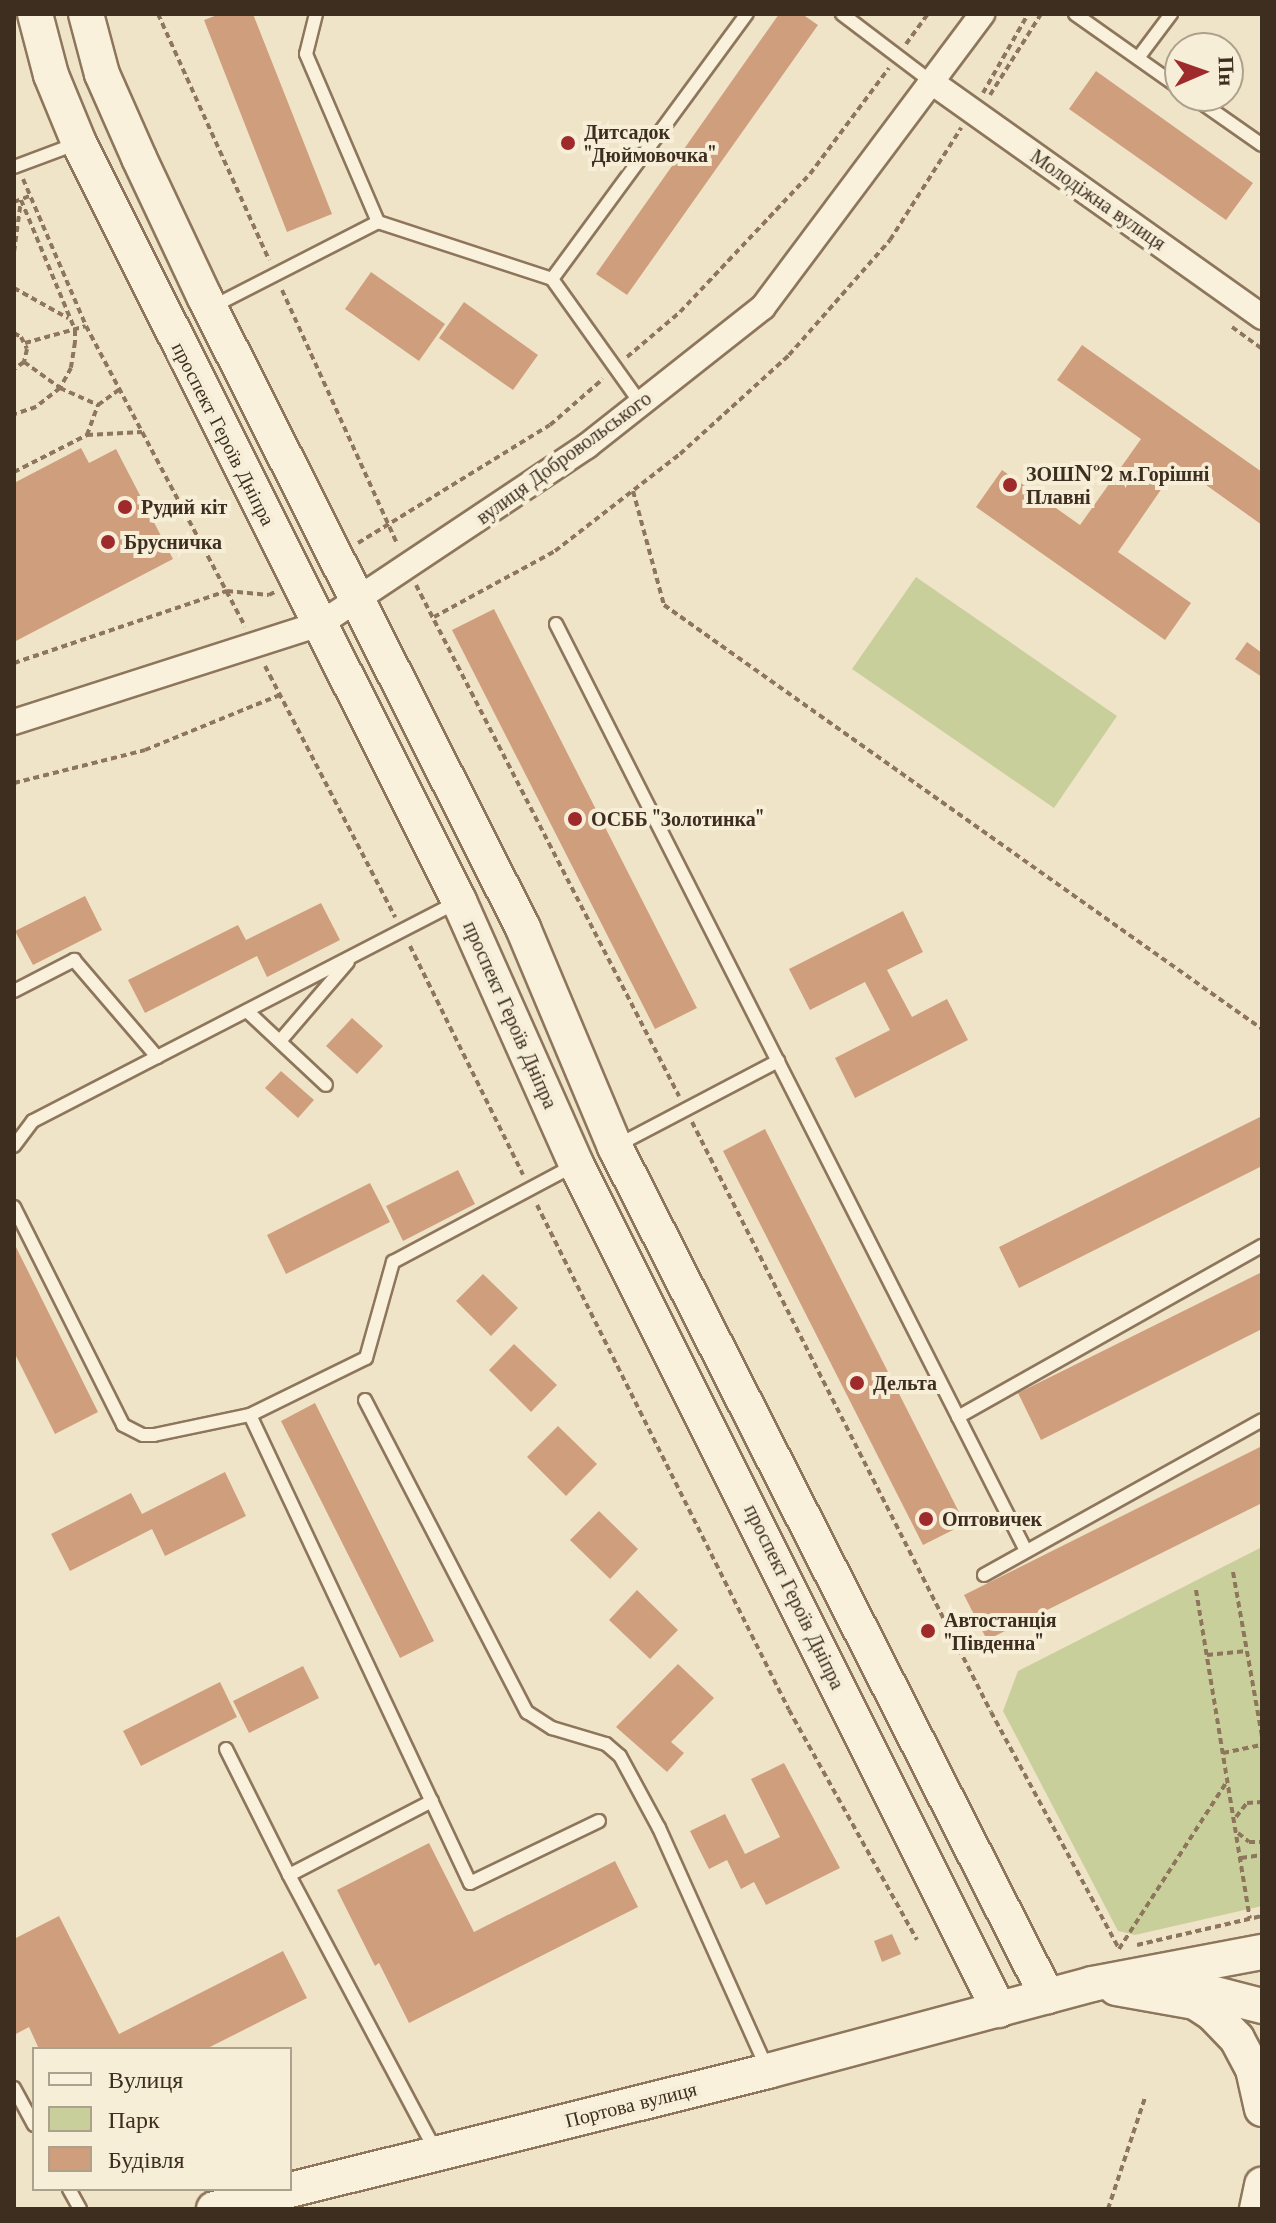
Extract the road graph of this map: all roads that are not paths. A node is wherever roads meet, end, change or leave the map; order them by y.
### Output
1 (35, 14) edge
2 (86, 14) edge
3 (316, 14) edge
4 (747, 14) edge
5 (842, 14) edge
6 (982, 14) edge
7 (1075, 14) edge
8 (1171, 14) edge
9 (1138, 58) junction
10 (1164, 77) edge
11 (933, 83) junction
12 (1215, 112) edge
13 (79, 143) junction
14 (1262, 145) edge
15 (16, 166) edge
16 (378, 222) junction
17 (552, 279) junction
18 (210, 308) junction
19 (1262, 317) edge
20 (641, 404) junction
21 (359, 600) junction
22 (320, 624) junction
23 (556, 624) dead end
24 (14, 722) edge
25 (459, 901) junction
26 (353, 956) junction
27 (14, 991) edge
28 (247, 1011) junction
29 (280, 1041) junction
30 (157, 1057) junction
31 (778, 1061) junction
32 (326, 1085) dead end
33 (14, 1146) edge
34 (615, 1147) junction
35 (576, 1164) junction
36 (14, 1207) edge
37 (1262, 1246) edge
38 (365, 1400) dead end
39 (250, 1415) junction
40 (958, 1417) junction
41 (1262, 1420) edge
42 (1026, 1551) junction
43 (984, 1575) dead end
44 (226, 1749) dead end
45 (432, 1801) junction
46 (599, 1821) dead end
47 (289, 1875) junction
48 (1262, 1952) edge
49 (1092, 1984) junction
50 (1047, 1996) junction
51 (1262, 2006) edge
52 (999, 2010) junction
53 (768, 2071) junction
54 (14, 2088) edge
55 (1262, 2109) edge
56 (32, 2121) edge
57 (437, 2153) junction
58 (1262, 2185) edge
59 (292, 2189) edge
60 (70, 2191) edge
61 (286, 2191) edge
62 (80, 2209) edge
63 (214, 2209) edge
64 (1257, 2209) edge

1 - 13 street, проспект Героїв Дніпра
2 - 18 street, проспект Героїв Дніпра
3 - 16 lane
4 - 17 lane
5 - 11 lane
6 - 11 street, вулиця Добровольського
7 - 9 lane
8 - 9 lane
9 - 10 lane
11 - 19 street, Молодіжна вулиця
11 - 20 street, вулиця Добровольського
12 - 14 lane
13 - 15 lane
13 - 22 street, проспект Героїв Дніпра
16 - 17 lane
16 - 18 lane
17 - 20 lane
18 - 21 street, проспект Героїв Дніпра
20 - 21 street, вулиця Добровольського
21 - 22 street, вулиця Добровольського
21 - 34 street, проспект Героїв Дніпра
22 - 24 street, вулиця Добровольського
22 - 25 street, проспект Героїв Дніпра
23 - 31 lane
25 - 26 lane
25 - 35 street, проспект Героїв Дніпра
26 - 28 lane
26 - 29 lane
27 - 30 lane
28 - 29 lane
28 - 30 lane
29 - 32 lane
30 - 33 lane
31 - 34 lane
31 - 40 lane
34 - 50 street, проспект Героїв Дніпра
35 - 39 lane
35 - 52 street, проспект Героїв Дніпра
36 - 39 lane
37 - 40 lane
38 - 53 lane
39 - 45 lane
40 - 42 lane
41 - 42 lane
42 - 43 lane
44 - 47 lane
45 - 46 lane
45 - 47 lane
47 - 57 lane
48 - 49 street
49 - 50 street, Портова вулиця
49 - 51 street
49 - 55 street
50 - 52 street, Портова вулиця
52 - 53 street, Портова вулиця
53 - 57 street, Портова вулиця
54 - 56 lane
57 - 59 street, Портова вулиця
58 - 64 street
60 - 62 lane
61 - 63 street, Портова вулиця

